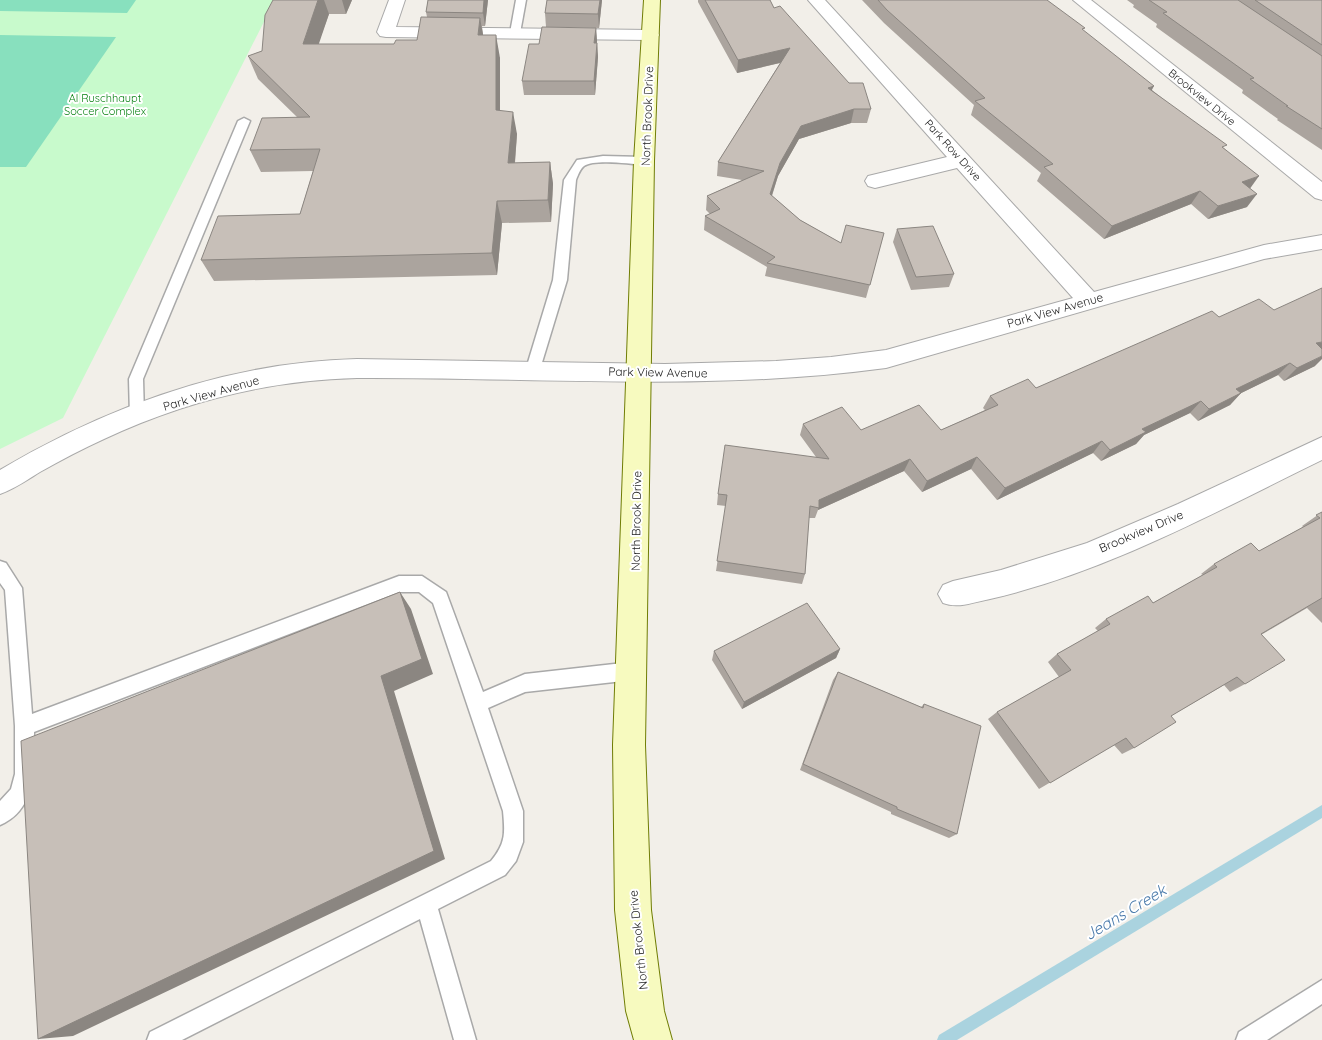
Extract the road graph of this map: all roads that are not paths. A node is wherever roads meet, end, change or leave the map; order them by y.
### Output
1 (397, 0) edge
2 (521, 0) edge
3 (652, 0) edge
4 (816, 0) edge
5 (1081, 0) edge
6 (515, 33) junction
7 (650, 35) junction
8 (244, 122) dead end
9 (962, 160) junction
10 (644, 161) junction
11 (875, 181) dead end
12 (1322, 193) edge
13 (1322, 242) edge
14 (1088, 300) junction
15 (533, 369) junction
16 (640, 372) junction
17 (137, 416) junction
18 (1322, 448) edge
19 (0, 483) edge
20 (0, 568) edge
21 (953, 594) dead end
22 (632, 671) junction
23 (477, 703) junction
24 (24, 726) junction
25 (0, 815) edge
26 (426, 904) junction
27 (1322, 991) edge
28 (158, 1040) edge
29 (465, 1040) edge
30 (653, 1040) edge
31 (1247, 1040) edge

1 - 6 street
2 - 6 lane
3 - 7 street, North Brook Drive
4 - 9 street, Park Row Drive
5 - 12 street, Brookview Drive
6 - 7 street
7 - 10 street, North Brook Drive
8 - 17 lane
9 - 11 street
9 - 14 street, Park Row Drive
10 - 15 lane
10 - 16 street, North Brook Drive
13 - 14 street, Park View Avenue
14 - 16 street, Park View Avenue
15 - 16 street, Park View Avenue
15 - 17 street, Park View Avenue
16 - 22 street, North Brook Drive
17 - 19 street, Park View Avenue
18 - 21 street, Brookview Drive
20 - 24 lane
22 - 23 lane
22 - 30 street, North Brook Drive
23 - 24 lane
23 - 26 lane
24 - 25 lane
26 - 28 lane
26 - 29 lane
27 - 31 lane

